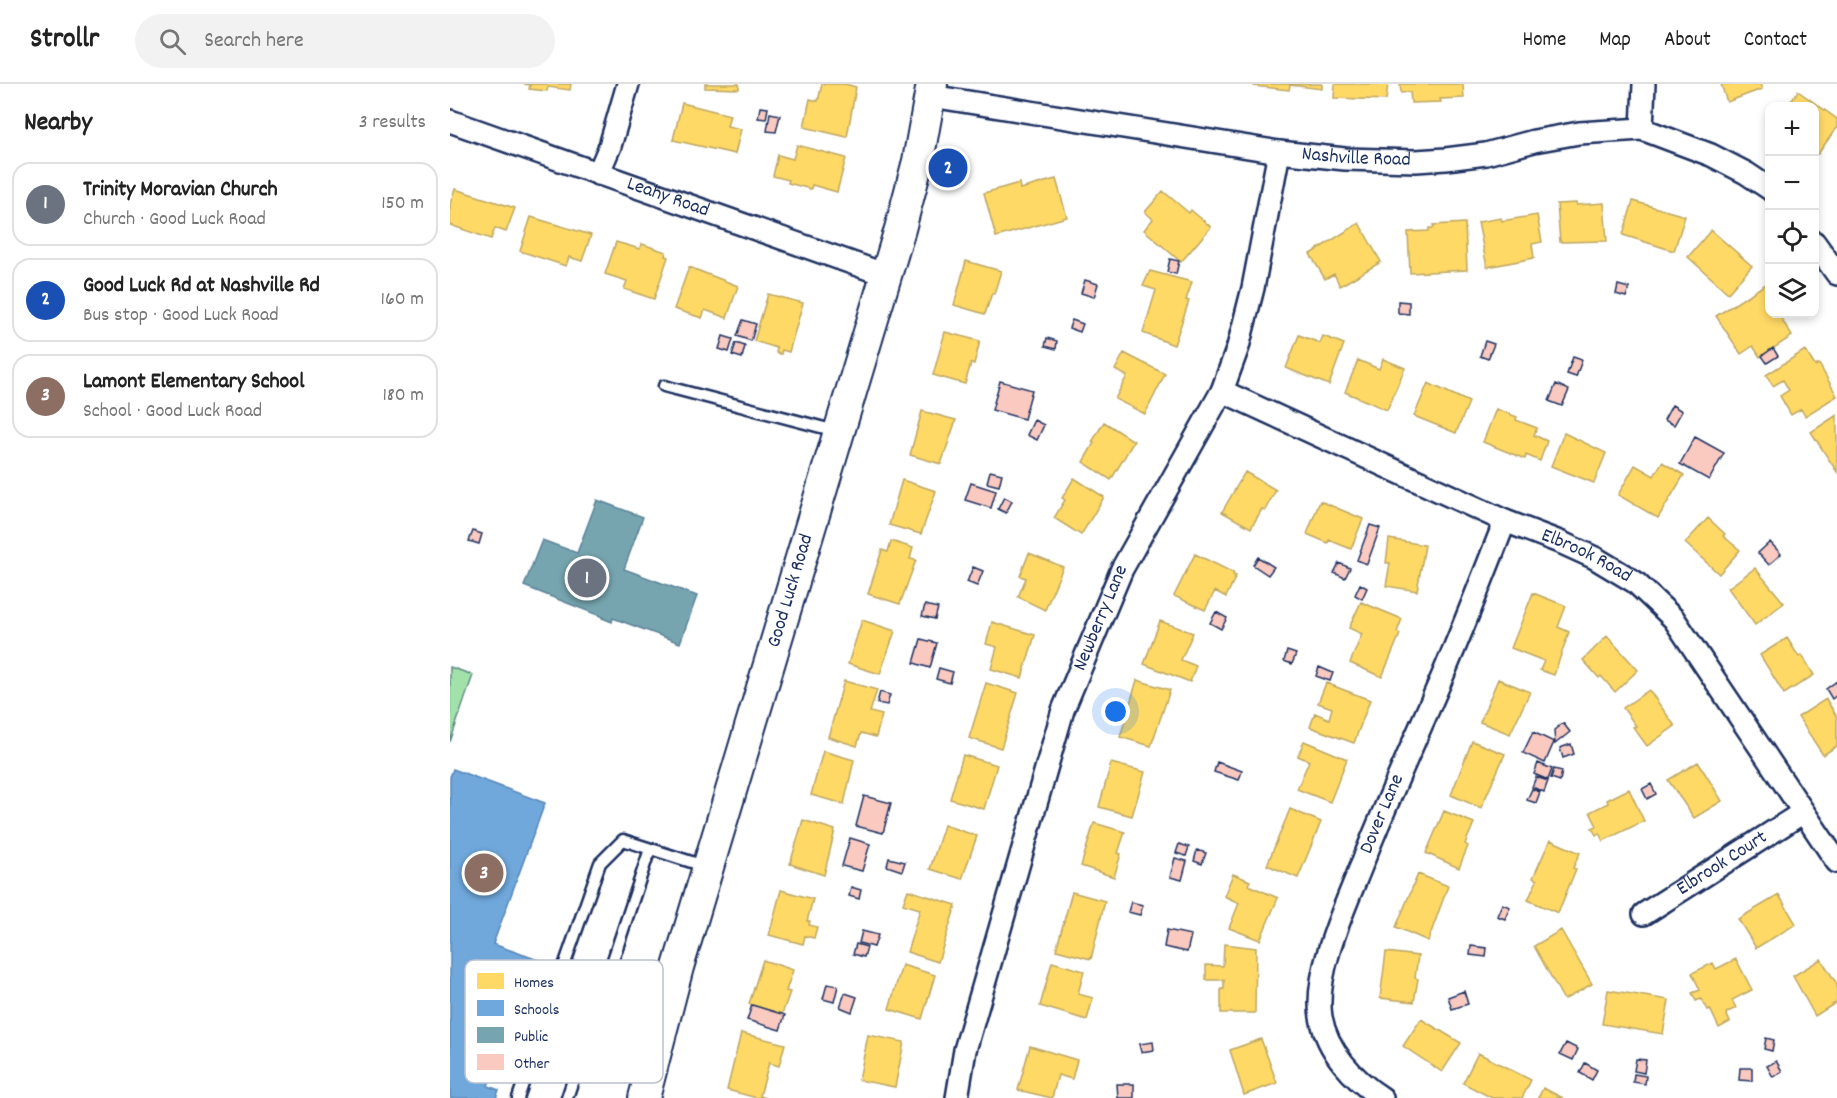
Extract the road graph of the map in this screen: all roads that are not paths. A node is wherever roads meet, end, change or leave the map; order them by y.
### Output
1 (628, 84) edge
2 (1644, 84) edge
3 (932, 90) edge
4 (450, 122) edge
5 (1642, 129) junction
6 (1279, 152) junction
7 (598, 174) junction
8 (1765, 186) edge
9 (1819, 248) edge
10 (1837, 274) edge
11 (886, 275) junction
12 (664, 386) dead end
13 (1222, 392) junction
14 (840, 432) junction
15 (1505, 521) junction
16 (1802, 813) junction
17 (650, 849) junction
18 (1837, 862) edge
19 (708, 867) junction
20 (1644, 914) dead end
21 (566, 960) edge
22 (613, 960) edge
23 (663, 1025) edge
24 (523, 1083) edge
25 (572, 1083) edge
26 (648, 1083) edge
27 (518, 1098) edge
28 (567, 1098) edge
29 (644, 1098) edge
30 (957, 1098) edge
31 (1382, 1098) edge

1 - 7 street
2 - 5 street
3 - 6 street, Nashville Road
3 - 11 main road, Good Luck Road
4 - 7 street, Leahy Road
5 - 6 street, Nashville Road
5 - 8 street, Nashville Road
6 - 13 street, Newberry Lane
7 - 11 street, Leahy Road
9 - 10 street
11 - 14 main road, Good Luck Road
12 - 14 lane
13 - 15 street, Elbrook Road
13 - 30 street, Newberry Lane
14 - 19 main road, Good Luck Road
15 - 16 street, Elbrook Road
15 - 31 street, Dover Lane
16 - 18 street, Elbrook Road
16 - 20 street, Elbrook Court
17 - 19 lane
17 - 21 lane
17 - 22 lane
19 - 23 main road, Good Luck Road
24 - 27 lane
25 - 28 lane
26 - 29 main road, Good Luck Road

